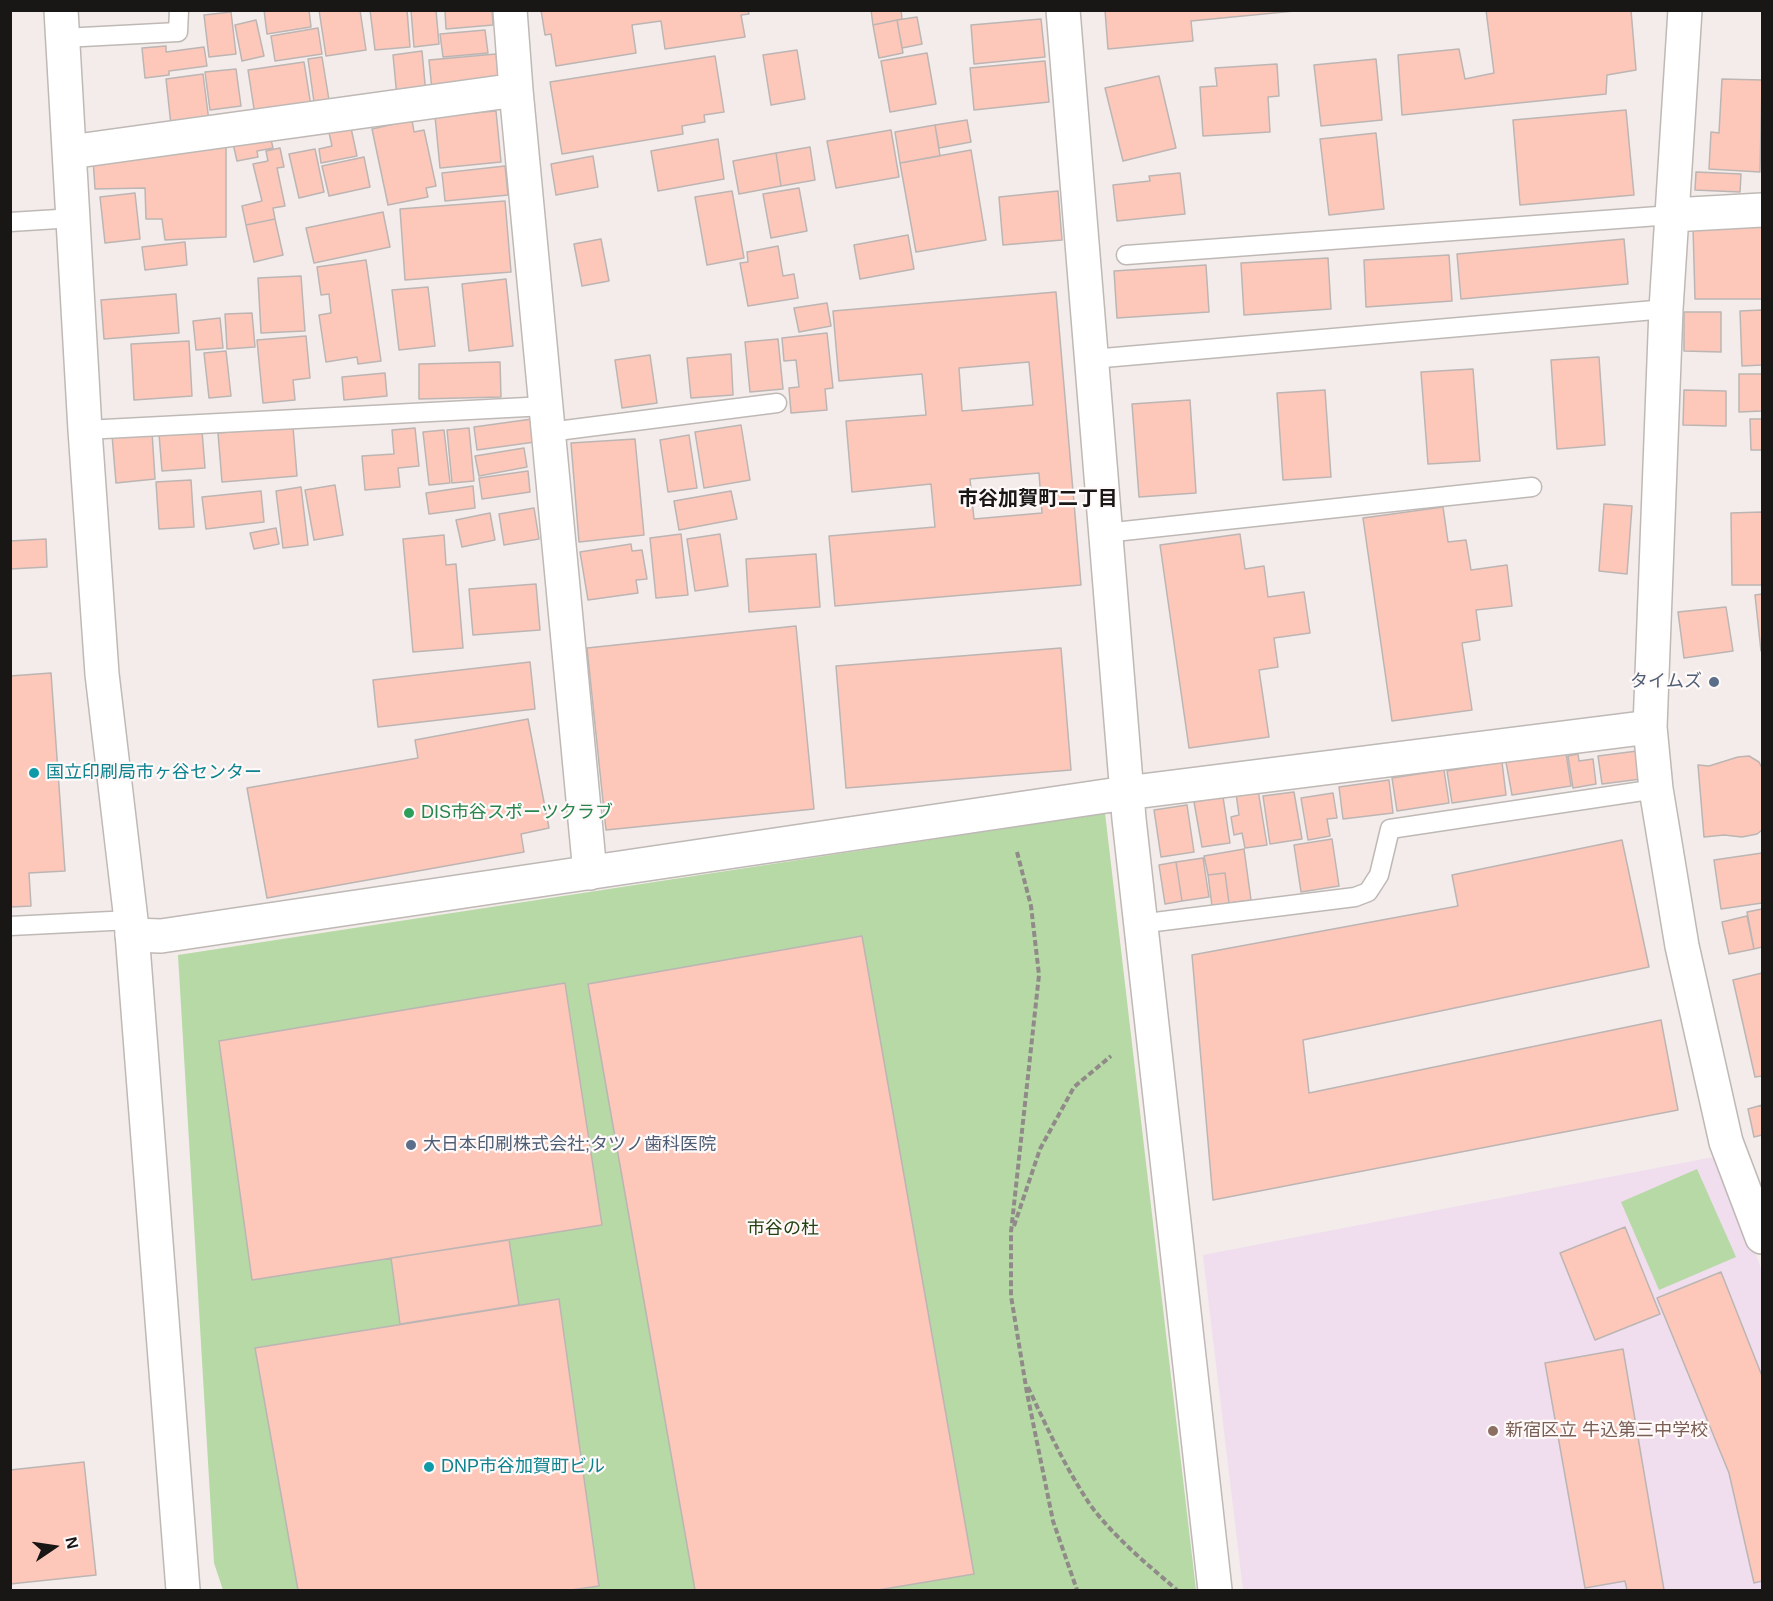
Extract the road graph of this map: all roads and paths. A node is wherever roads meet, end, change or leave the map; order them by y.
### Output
1 (179, 10) edge
2 (510, 10) edge
3 (1063, 10) edge
4 (1685, 10) edge
5 (62, 24) edge
6 (516, 90) junction
7 (70, 152) junction
8 (1762, 210) edge
9 (1672, 215) junction
10 (74, 218) junction
11 (10, 222) edge
12 (1126, 255) dead end
13 (1666, 309) junction
14 (1092, 359) junction
15 (777, 403) dead end
16 (548, 419) junction
17 (85, 430) junction
18 (1532, 487) dead end
19 (1105, 533) junction
20 (1650, 727) junction
21 (1656, 789) junction
22 (1126, 793) junction
23 (1017, 852) dead end
24 (590, 873) junction
25 (1139, 924) junction
26 (10, 926) edge
27 (132, 928) junction
28 (1111, 1056) dead end
29 (1011, 1232) junction
30 (1762, 1236) edge
31 (1025, 1381) junction
32 (183, 1590) edge
33 (1077, 1590) edge
34 (1177, 1590) edge
35 (1215, 1590) edge

1 - 5 lane
2 - 6 street
3 - 14 street
4 - 9 street
5 - 7 street
6 - 7 street
6 - 16 street
7 - 10 street
8 - 9 street
9 - 12 lane
9 - 13 street
10 - 11 lane
10 - 17 street
13 - 14 lane
13 - 20 street
14 - 19 street
15 - 16 lane
16 - 17 lane
16 - 24 street
17 - 27 street
18 - 19 lane
19 - 22 street
20 - 21 street
20 - 22 street
21 - 25 lane
21 - 30 street
22 - 24 street
22 - 25 street
23 - 29 path
24 - 27 street
25 - 35 street
26 - 27 lane
27 - 32 street
28 - 29 path
29 - 31 path
31 - 33 path
31 - 34 path

